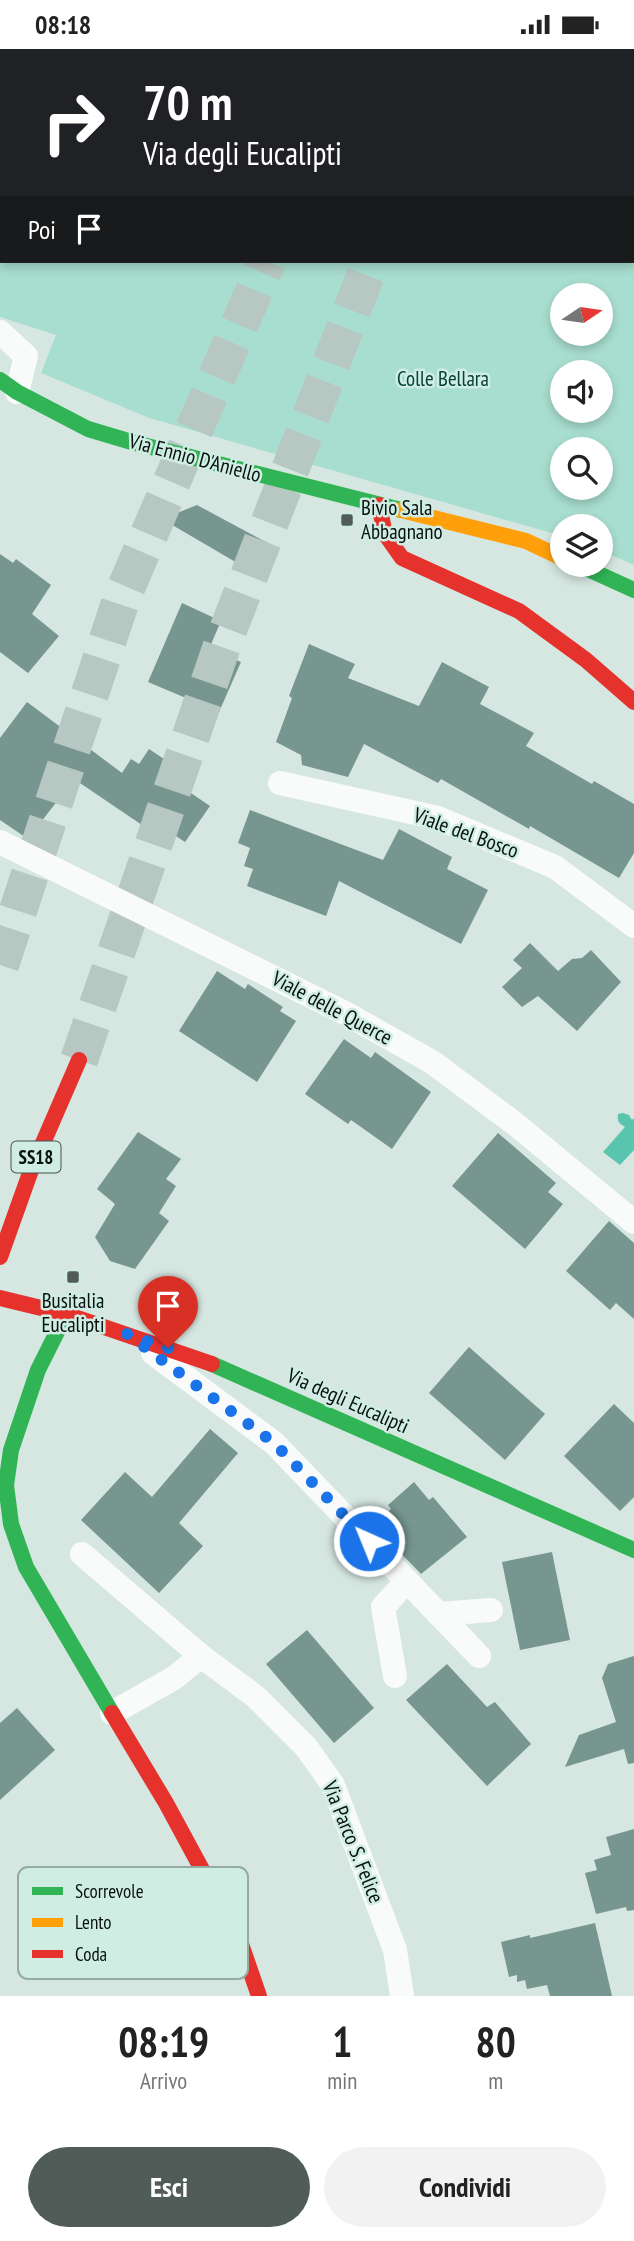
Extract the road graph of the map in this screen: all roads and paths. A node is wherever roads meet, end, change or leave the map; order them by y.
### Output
1 (0, 332) edge
2 (8, 386) edge
3 (379, 505) junction
4 (550, 552) edge
5 (605, 577) edge
6 (634, 590) edge
7 (634, 702) edge
8 (280, 783) dead end
9 (0, 842) edge
10 (634, 926) edge
11 (79, 1060) tunnel mouth
12 (634, 1222) edge
13 (0, 1257) edge
14 (0, 1298) edge
15 (66, 1314) junction
16 (127, 1334) junction
17 (634, 1550) edge
18 (82, 1554) dead end
19 (407, 1581) junction
20 (491, 1610) dead end
21 (439, 1614) junction
22 (201, 1656) junction
23 (479, 1656) dead end
24 (395, 1676) dead end
25 (112, 1713) junction
26 (201, 1867) edge
27 (248, 1964) edge
28 (259, 1996) edge
29 (402, 1996) edge

1 - 2 street, Via Ennio D'Aniello
2 - 3 main road, Via Ennio D'Aniello
3 - 4 main road, Via Ennio D'Aniello
3 - 7 main road
5 - 6 main road
8 - 10 street, Viale del Bosco
9 - 12 street, Viale delle Querce
11 - 13 main road, SS18
14 - 15 main road, Via degli Eucalipti
15 - 16 main road, Via degli Eucalipti
15 - 25 main road
16 - 17 main road, Via degli Eucalipti
16 - 19 street
18 - 22 street, Via Parco S. Felice
19 - 21 street
19 - 24 street
20 - 21 street
21 - 23 street
22 - 25 street
22 - 29 street, Via Parco S. Felice
25 - 26 main road
27 - 28 main road

